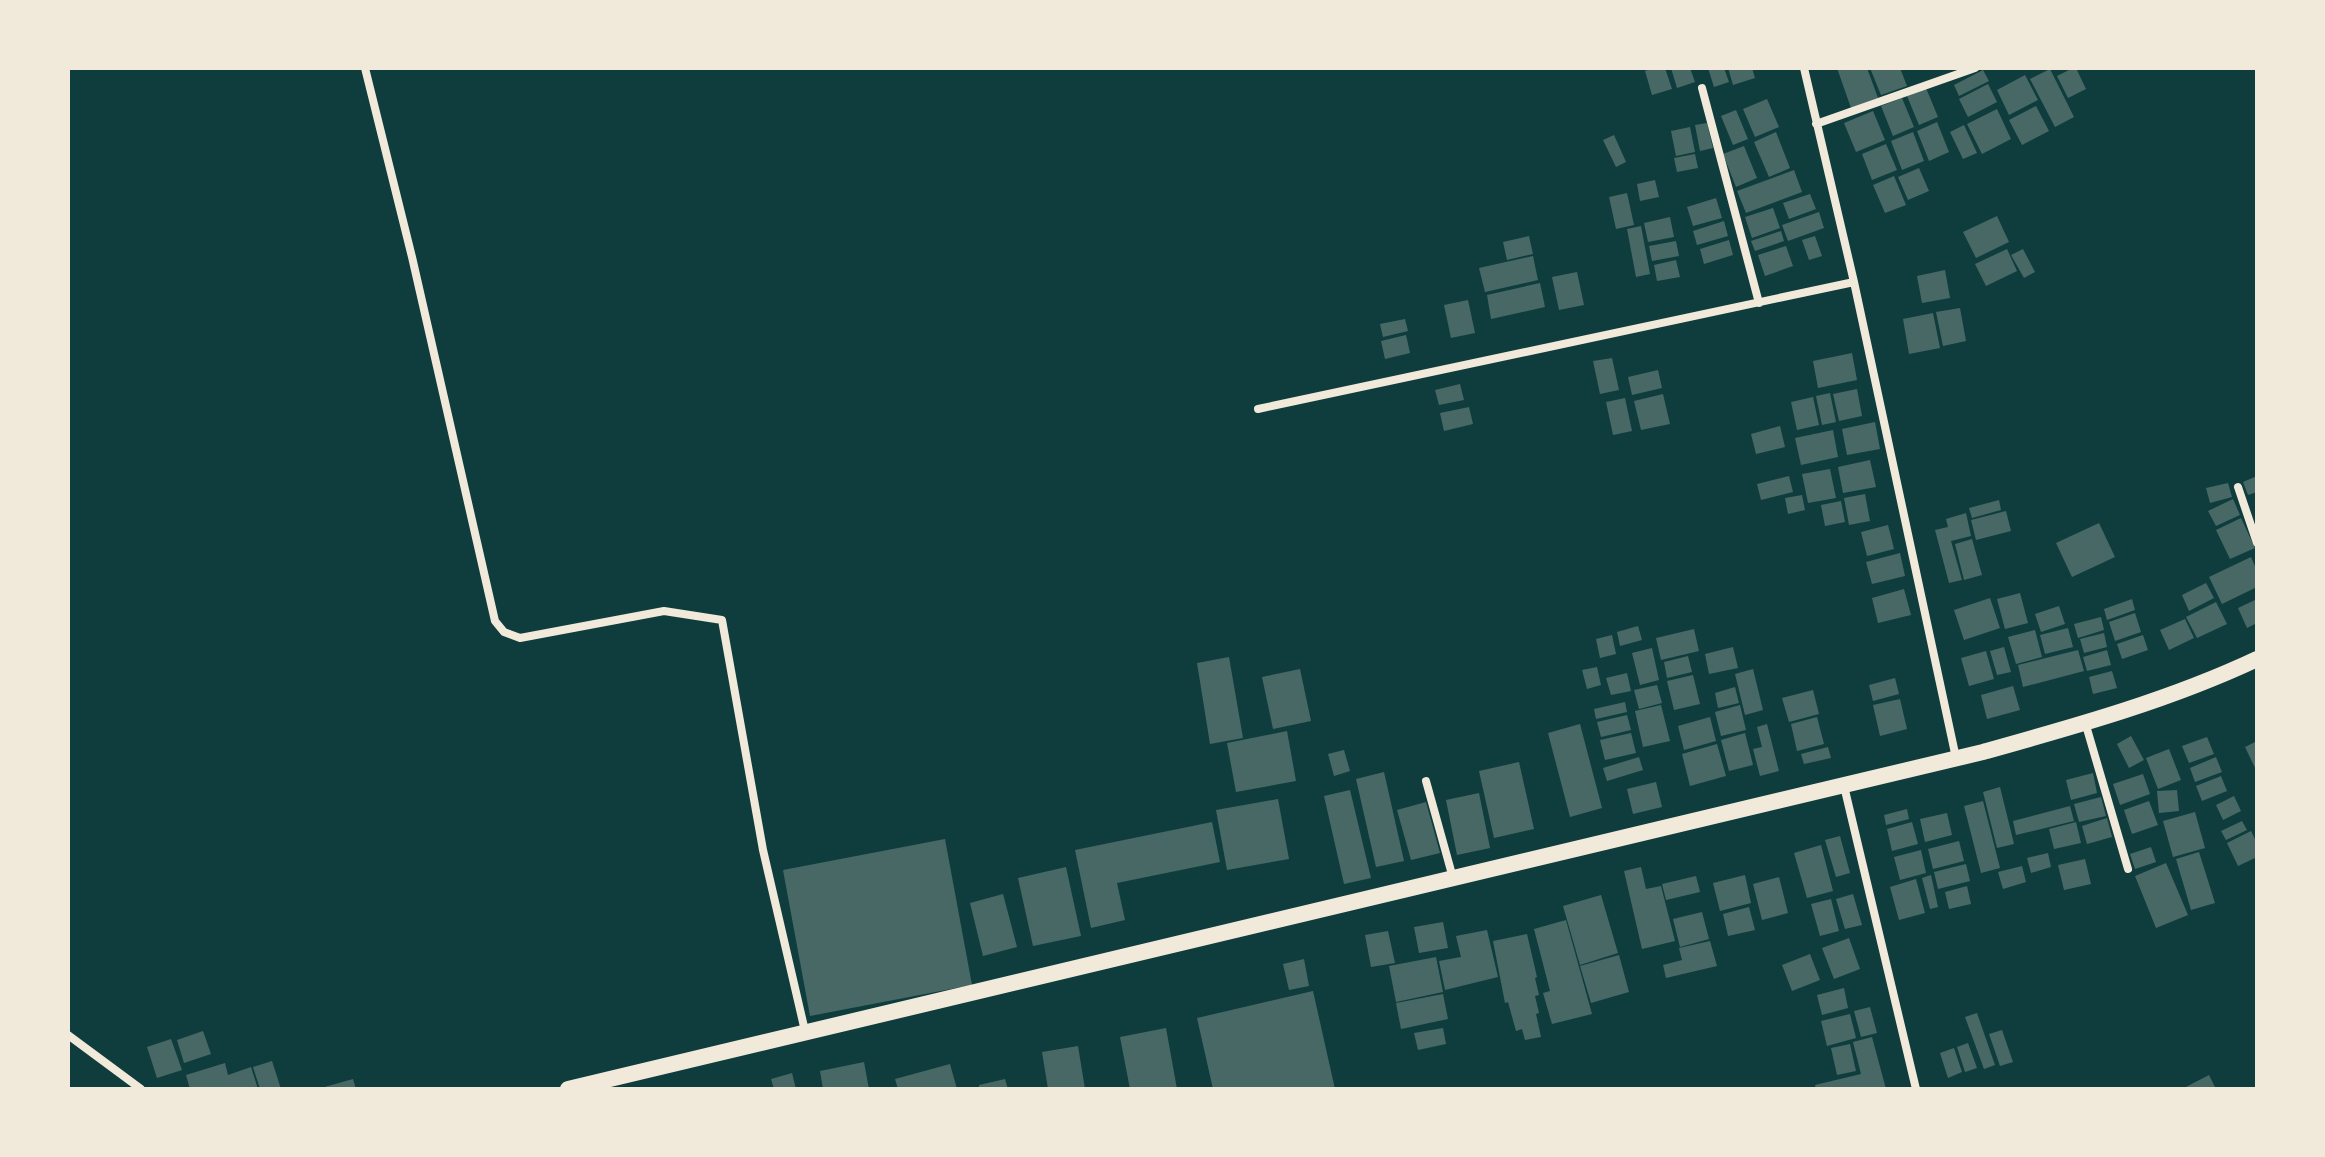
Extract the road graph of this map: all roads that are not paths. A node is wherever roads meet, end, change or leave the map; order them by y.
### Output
1 (365, 68) edge
2 (1804, 68) edge
3 (1975, 68) edge
4 (1702, 88) dead end
5 (1816, 124) junction
6 (1854, 282) junction
7 (1759, 303) junction
8 (1258, 409) dead end
9 (2238, 487) dead end
10 (2257, 543) edge
11 (2257, 659) edge
12 (2085, 722) junction
13 (1956, 758) junction
14 (1426, 781) dead end
15 (1844, 786) junction
16 (2128, 869) dead end
17 (1453, 878) junction
18 (805, 1031) junction
19 (68, 1035) edge
20 (141, 1089) edge
21 (568, 1089) edge
22 (1916, 1089) edge

1 - 18 street
2 - 5 street
3 - 5 street
4 - 7 street
5 - 6 street
6 - 7 street
6 - 13 street
7 - 8 street
9 - 10 street
11 - 12 main road
12 - 13 main road
12 - 16 street
13 - 15 main road
14 - 17 street
15 - 17 main road
15 - 22 street
17 - 18 main road
18 - 21 main road
19 - 20 street

